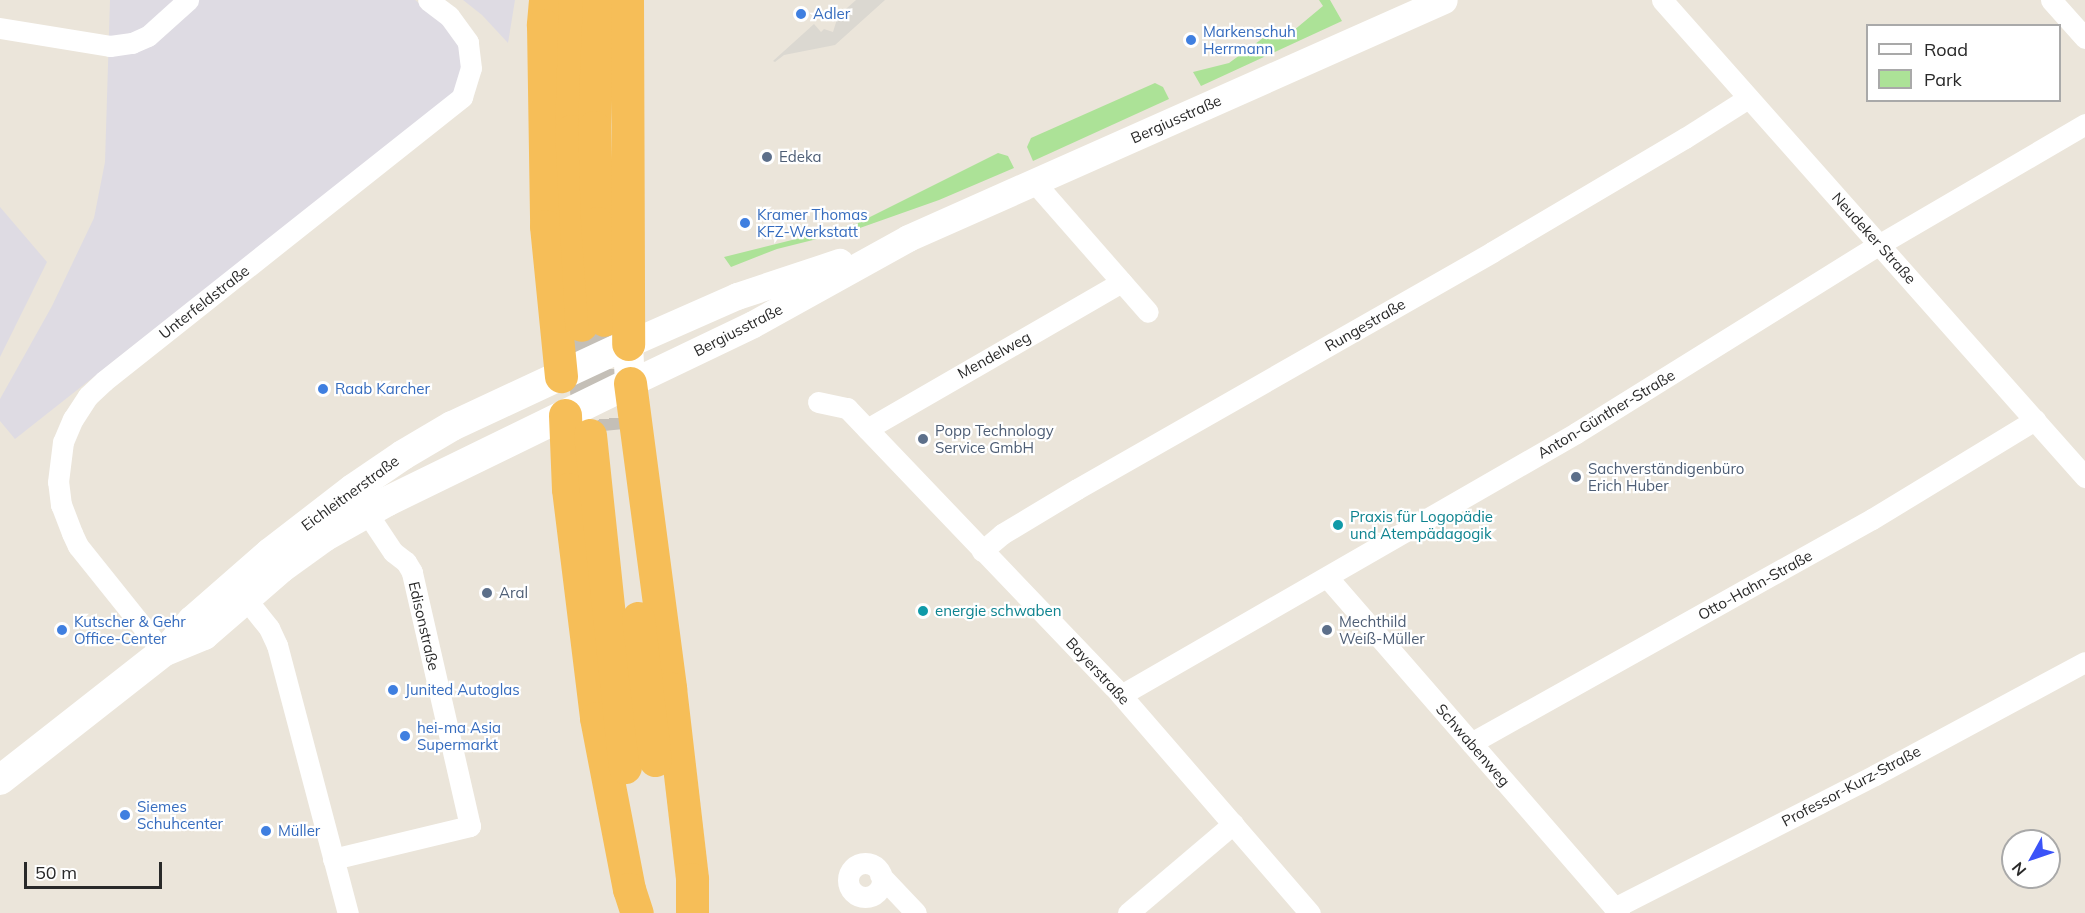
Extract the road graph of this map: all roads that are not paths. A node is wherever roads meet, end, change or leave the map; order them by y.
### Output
1 (188, 0) edge
2 (428, 0) edge
3 (545, 0) edge
4 (575, 0) edge
5 (599, 0) edge
6 (627, 0) edge
7 (1444, 0) edge
8 (1662, 0) edge
9 (2051, 0) edge
10 (0, 28) edge
11 (2085, 38) edge
12 (1748, 98) junction
13 (2085, 124) edge
14 (1035, 183) junction
15 (908, 238) junction
16 (1880, 244) junction
17 (1122, 282) junction
18 (1148, 312) dead end
19 (626, 345) junction
20 (565, 374) junction
21 (628, 385) junction
22 (818, 402) dead end
23 (2035, 420) junction
24 (585, 423) junction
25 (867, 429) junction
26 (2085, 477) edge
27 (367, 513) junction
28 (982, 551) junction
29 (1327, 578) junction
30 (241, 592) junction
31 (165, 651) junction
32 (2085, 662) edge
33 (1121, 695) junction
34 (1471, 743) junction
35 (0, 780) edge
36 (1233, 824) junction
37 (333, 859) junction
38 (880, 875) junction
39 (871, 897) junction
40 (910, 908) edge
41 (1617, 910) edge
42 (348, 913) edge
43 (637, 913) edge
44 (651, 913) edge
45 (681, 913) edge
46 (692, 913) edge
47 (1128, 913) edge
48 (1310, 913) edge

1 - 10 street
2 - 31 street, Unterfeldstraße
3 - 20 highway
4 - 5 highway
6 - 19 highway
7 - 14 street, Bergiusstraße
8 - 12 street, Neudeker Straße
9 - 11 street
12 - 16 street, Neudeker Straße
12 - 28 street, Rungestraße
13 - 16 street, Anton-Günther-Straße
14 - 15 street, Bergiusstraße
14 - 17 street
15 - 19 street, Bergiusstraße
15 - 21 street, Bergiusstraße
16 - 23 street, Neudeker Straße
16 - 29 street, Anton-Günther-Straße
17 - 18 street
17 - 25 street, Mendelweg
19 - 20 main road, Bergiusstraße
19 - 21 main road
20 - 24 main road
20 - 30 main road, Eichleitnerstraße
21 - 24 main road, Bergiusstraße
21 - 46 highway
22 - 25 street, Bayerstraße
23 - 26 street, Neudeker Straße
23 - 34 street, Otto-Hahn-Straße
24 - 27 main road, Eichleitnerstraße
24 - 43 highway
24 - 44 highway
24 - 45 highway
25 - 28 street, Bayerstraße
27 - 30 main road, Eichleitnerstraße
27 - 37 street, Edisonstraße
28 - 33 street, Bayerstraße
29 - 33 street, Anton-Günther-Straße
29 - 34 street, Schwabenweg
30 - 31 main road, Eichleitnerstraße
30 - 37 street
31 - 35 main road, Eichleitnerstraße
32 - 41 street, Professor-Kurz-Straße
33 - 36 street, Bayerstraße
34 - 41 street, Schwabenweg
36 - 47 street
36 - 48 street, Bayerstraße
37 - 42 street
38 - 39 street
38 - 39 street
38 - 40 street
39 - 40 street

